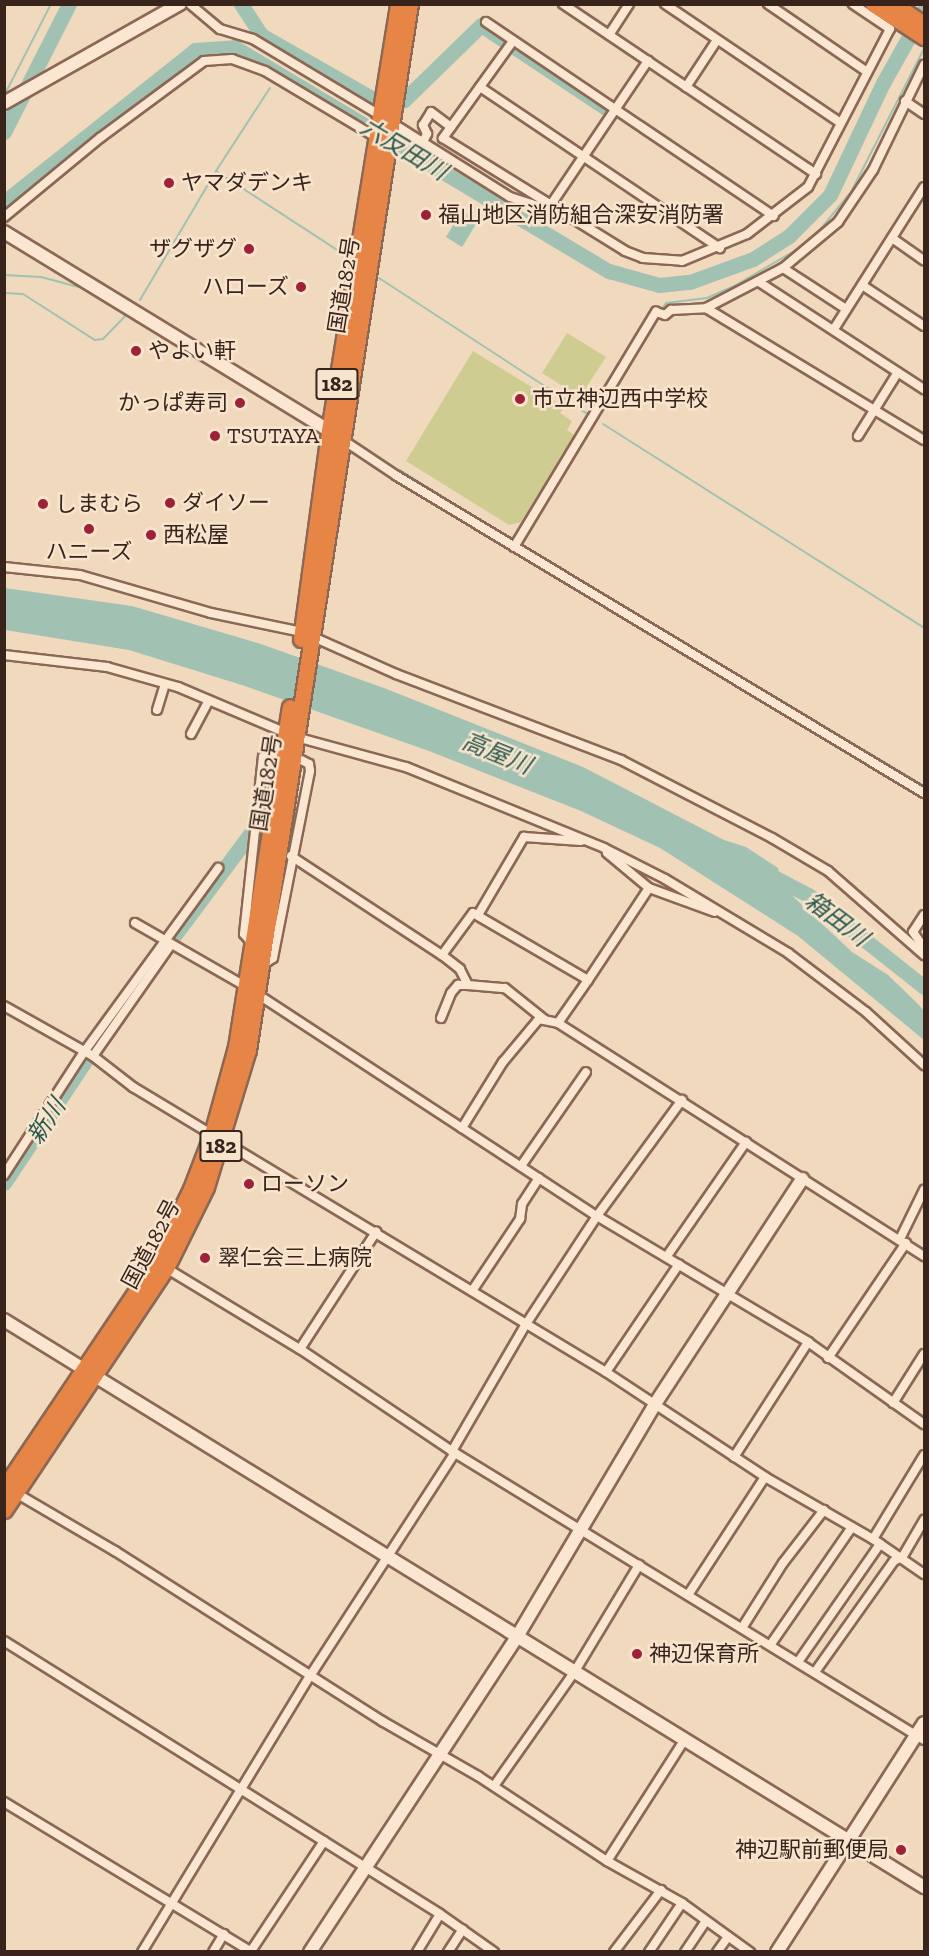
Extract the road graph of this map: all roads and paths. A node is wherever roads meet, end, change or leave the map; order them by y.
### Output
1 (180, 4) edge
2 (190, 4) edge
3 (398, 4) edge
4 (410, 4) edge
5 (563, 4) edge
6 (629, 4) edge
7 (665, 4) edge
8 (686, 4) edge
9 (768, 4) edge
10 (853, 4) edge
11 (873, 4) edge
12 (894, 4) edge
13 (679, 14) junction
14 (908, 20) junction
15 (486, 22) dead end
16 (924, 32) edge
17 (609, 35) junction
18 (717, 40) junction
19 (511, 44) junction
20 (648, 61) junction
21 (924, 65) edge
22 (866, 71) junction
23 (480, 87) junction
24 (686, 87) junction
25 (7, 101) edge
26 (905, 101) junction
27 (615, 109) junction
28 (388, 114) junction
29 (924, 114) edge
30 (841, 123) junction
31 (451, 127) junction
32 (382, 140) junction
33 (424, 140) junction
34 (584, 157) junction
35 (816, 174) junction
36 (924, 187) edge
37 (550, 207) junction
38 (774, 216) junction
39 (4, 217) edge
40 (4, 232) edge
41 (891, 238) junction
42 (720, 248) junction
43 (924, 260) edge
44 (783, 268) junction
45 (759, 282) junction
46 (862, 285) junction
47 (706, 308) junction
48 (846, 309) junction
49 (924, 326) edge
50 (834, 329) junction
51 (898, 372) junction
52 (924, 389) edge
53 (875, 410) junction
54 (329, 431) junction
55 (858, 436) dead end
56 (343, 440) junction
57 (924, 440) edge
58 (514, 547) junction
59 (4, 567) edge
60 (306, 640) junction
61 (4, 655) edge
62 (165, 684) junction
63 (209, 700) junction
64 (157, 710) dead end
65 (292, 730) junction
66 (191, 734) dead end
67 (272, 753) dead end
68 (301, 760) dead end
69 (924, 794) edge
70 (583, 839) junction
71 (604, 848) junction
72 (291, 856) junction
73 (218, 868) dead end
74 (649, 888) junction
75 (725, 913) junction
76 (478, 915) junction
77 (924, 915) edge
78 (135, 923) dead end
79 (250, 941) junction
80 (167, 944) junction
81 (924, 948) edge
82 (442, 954) junction
83 (924, 956) edge
84 (261, 966) junction
85 (588, 980) junction
86 (468, 985) junction
87 (251, 990) junction
88 (4, 1006) edge
89 (441, 1018) dead end
90 (545, 1020) junction
91 (558, 1023) junction
92 (88, 1054) junction
93 (924, 1065) edge
94 (586, 1072) dead end
95 (681, 1100) junction
96 (462, 1128) junction
97 (218, 1136) junction
98 (746, 1142) junction
99 (521, 1166) junction
100 (4, 1176) edge
101 (539, 1178) junction
102 (802, 1179) junction
103 (924, 1195) edge
104 (597, 1216) junction
105 (376, 1232) junction
106 (903, 1241) junction
107 (924, 1256) edge
108 (667, 1257) junction
109 (679, 1264) junction
110 (166, 1268) junction
111 (472, 1291) junction
112 (726, 1294) junction
113 (4, 1320) edge
114 (526, 1324) junction
115 (808, 1342) junction
116 (300, 1349) junction
117 (924, 1354) edge
118 (828, 1358) junction
119 (606, 1372) junction
120 (90, 1373) junction
121 (893, 1403) junction
122 (655, 1404) junction
123 (924, 1424) edge
124 (454, 1452) junction
125 (924, 1455) edge
126 (734, 1456) junction
127 (765, 1478) junction
128 (10, 1491) edge
129 (4, 1510) edge
130 (824, 1510) junction
131 (924, 1520) edge
132 (852, 1527) junction
133 (581, 1530) junction
134 (876, 1542) junction
135 (388, 1556) junction
136 (898, 1557) junction
137 (639, 1565) junction
138 (924, 1574) edge
139 (688, 1595) junction
140 (742, 1628) junction
141 (518, 1635) junction
142 (4, 1641) edge
143 (771, 1644) junction
144 (798, 1662) junction
145 (575, 1671) junction
146 (815, 1672) junction
147 (310, 1676) junction
148 (924, 1722) edge
149 (921, 1738) edge
150 (685, 1739) junction
151 (440, 1754) junction
152 (494, 1786) junction
153 (242, 1790) junction
154 (4, 1802) edge
155 (850, 1840) junction
156 (324, 1841) junction
157 (607, 1861) junction
158 (366, 1868) junction
159 (924, 1887) edge
160 (661, 1890) junction
161 (173, 1903) junction
162 (682, 1903) junction
163 (440, 1914) junction
164 (706, 1921) junction
165 (463, 1929) junction
166 (224, 1934) junction
167 (728, 1936) junction
168 (251, 1951) edge
169 (142, 1952) edge
170 (213, 1952) edge
171 (310, 1952) edge
172 (417, 1952) edge
173 (448, 1952) edge
174 (494, 1952) edge
175 (614, 1952) edge
176 (649, 1952) edge
177 (685, 1952) edge
178 (717, 1952) edge
179 (750, 1952) edge
180 (777, 1952) edge

1 - 25 street
2 - 28 street
3 - 28 highway, 国道182号 / 182
4 - 28 highway, 国道182号 / 182
5 - 17 street
6 - 17 street
7 - 13 street
8 - 13 street
9 - 22 street
10 - 22 street
11 - 14 highway
12 - 14 highway
13 - 18 street
14 - 16 highway
15 - 19 street
17 - 20 street
18 - 24 street
18 - 30 street
19 - 23 street
19 - 27 street
20 - 24 street
20 - 27 street
21 - 26 street
22 - 30 street
23 - 31 street
23 - 34 street
24 - 35 street
26 - 29 street
26 - 44 street
27 - 34 street
27 - 38 street
28 - 32 highway, 国道182号 / 182
28 - 33 street
30 - 35 street
31 - 33 street
31 - 37 street
32 - 39 street
32 - 54 highway, 国道182号 / 182
32 - 56 highway, 国道182号 / 182
33 - 37 street
34 - 37 street
34 - 42 street
35 - 38 street
36 - 41 street
37 - 42 street
38 - 42 street
40 - 54 street
41 - 43 street
41 - 46 street
44 - 45 street
44 - 48 street
45 - 47 street
45 - 50 street
46 - 48 street
46 - 49 street
47 - 53 street
47 - 58 street
48 - 50 street
50 - 51 street
51 - 52 street
51 - 53 street
53 - 55 street
53 - 57 street
54 - 56 street
54 - 60 highway, 国道182号 / 182
56 - 58 street
56 - 60 highway, 国道182号 / 182
58 - 69 street
59 - 60 street
60 - 65 highway, 国道182号 / 182
60 - 83 street
61 - 62 street
62 - 63 street
62 - 64 street
63 - 65 street
63 - 66 street
65 - 70 street
65 - 79 highway, 国道182号 / 182
65 - 84 highway, 国道182号 / 182
67 - 79 street
68 - 72 street
70 - 71 street
70 - 76 street
71 - 74 street
71 - 75 street
72 - 82 street
72 - 84 street
73 - 80 street
74 - 75 street
74 - 85 street
75 - 93 street
76 - 82 street
76 - 85 street
77 - 81 street
78 - 80 street
79 - 87 highway, 国道182号 / 182
80 - 87 street
80 - 92 street
82 - 86 street
84 - 87 highway, 国道182号 / 182
85 - 91 street
86 - 89 street
86 - 90 street
87 - 96 street
87 - 97 highway, 国道182号 / 182
88 - 92 street
90 - 91 street
90 - 96 street
91 - 95 street
92 - 97 street
92 - 100 street
94 - 99 street
95 - 98 street
95 - 104 street
96 - 99 street
97 - 105 street
97 - 110 highway, 国道182号 / 182
97 - 120 highway, 国道182号 / 182
98 - 102 street
98 - 108 street
99 - 101 street
101 - 104 street
101 - 111 street
102 - 106 street
102 - 112 street
103 - 106 street
104 - 108 street
104 - 114 street
105 - 111 street
105 - 116 street
106 - 107 street
106 - 118 street
108 - 109 street
109 - 112 street
109 - 119 street
110 - 116 street
110 - 120 highway, 国道182号 / 182
111 - 114 street
112 - 115 street
112 - 122 street
113 - 120 street
114 - 119 street
114 - 124 street
115 - 118 street
115 - 126 street
116 - 124 street
117 - 121 street
118 - 121 street
119 - 122 street
120 - 128 highway, 国道182号 / 182
120 - 135 street
121 - 123 street
122 - 126 street
122 - 133 street
124 - 133 street
124 - 135 street
125 - 134 street
126 - 127 street
127 - 130 street
127 - 139 street
128 - 129 highway, 国道182号 / 182
128 - 147 street
130 - 132 street
130 - 140 street
131 - 136 street
132 - 134 street
132 - 143 street
133 - 137 street
133 - 141 street
134 - 136 street
134 - 144 street
135 - 141 street
135 - 147 street
136 - 138 street
136 - 146 street
137 - 139 street
137 - 145 street
139 - 140 street
140 - 143 street
141 - 145 street
141 - 151 street
142 - 153 street
143 - 144 street
144 - 146 street
145 - 150 street
145 - 152 street
146 - 149 street
147 - 151 street
147 - 153 street
148 - 149 street
149 - 155 street
150 - 155 street
150 - 157 street
151 - 152 street
151 - 158 street
152 - 157 street
153 - 156 street
153 - 161 street
154 - 161 street
155 - 159 street
155 - 180 street
156 - 158 street
156 - 168 street
157 - 160 street
158 - 163 street
158 - 171 street
160 - 162 street
160 - 175 street
161 - 166 street
161 - 169 street
162 - 164 street
162 - 176 street
163 - 165 street
163 - 172 street
164 - 167 street
164 - 177 street
165 - 173 street
165 - 174 street
166 - 168 street
166 - 170 street
167 - 178 street
167 - 179 street

